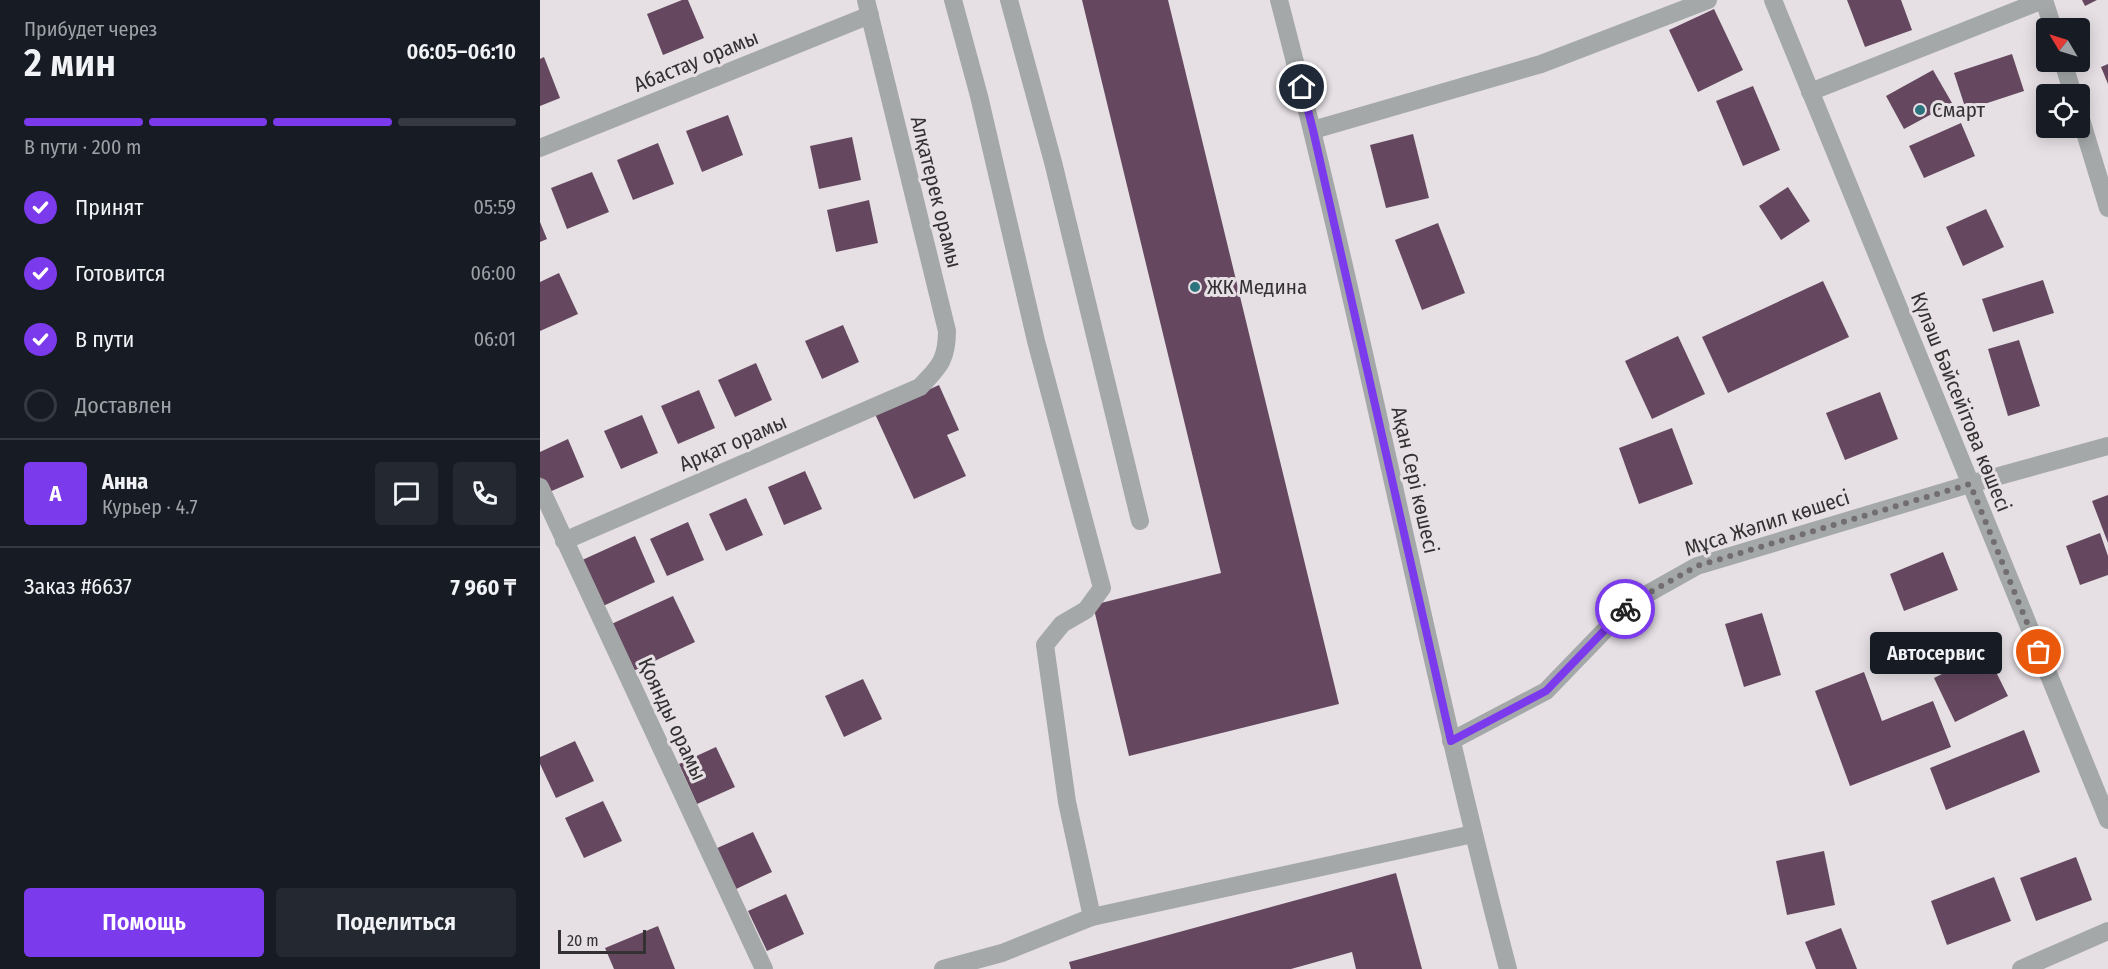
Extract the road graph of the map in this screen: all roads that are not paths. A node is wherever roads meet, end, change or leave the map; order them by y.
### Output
1 (952, 0) edge
2 (1009, 0) edge
3 (1279, 0) edge
4 (1708, 0) edge
5 (1773, 0) edge
6 (2044, 0) edge
7 (868, 8) edge
8 (2050, 18) edge
9 (1810, 92) junction
10 (1313, 130) junction
11 (2087, 138) edge
12 (540, 148) edge
13 (2108, 208) edge
14 (920, 387) joint
15 (2108, 446) edge
16 (1970, 484) junction
17 (540, 487) edge
18 (1140, 521) dead end
19 (564, 541) junction
20 (1451, 741) junction
21 (2108, 820) edge
22 (1473, 834) junction
23 (1092, 917) junction
24 (2108, 931) edge
25 (1005, 961) edge
26 (764, 969) edge
27 (943, 969) edge
28 (1508, 969) edge
29 (2021, 969) edge

1 - 23 street
2 - 18 street
3 - 10 street, Ақан Сері көшесі
4 - 10 street
5 - 9 street, Күләш Бәйсейітова көшесі
6 - 8 street
6 - 9 street
7 - 12 street, Абастау орамы
7 - 14 street, Алқатерек орамы
9 - 16 street, Күләш Бәйсейітова көшесі
10 - 20 street, Ақан Сері көшесі
11 - 13 street
14 - 19 street, Арқат орамы
15 - 16 street, Мұса Жәлил көшесі
16 - 20 street, Мұса Жәлил көшесі
16 - 21 street, Күләш Бәйсейітова көшесі
17 - 19 street, Қоянды орамы
19 - 26 street, Қоянды орамы
20 - 22 street, Ақан Сері көшесі
22 - 23 street
22 - 28 street, Ақан Сері көшесі
23 - 25 street
24 - 29 street
25 - 27 street

